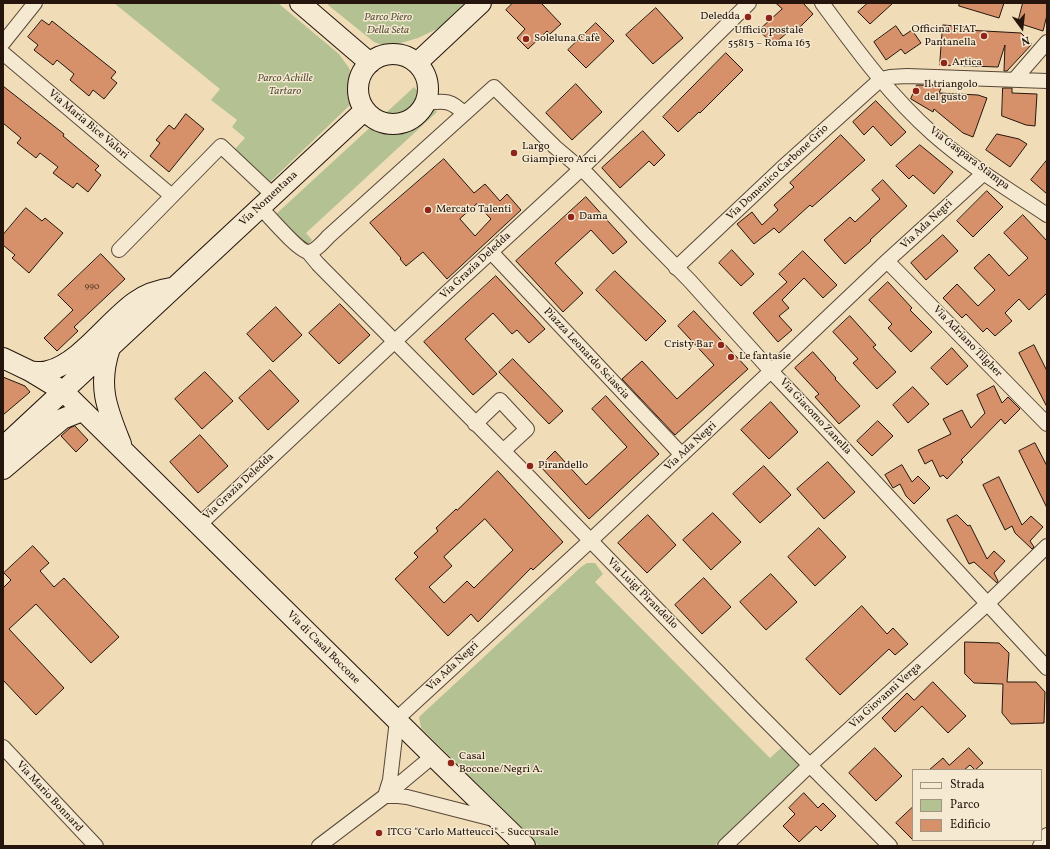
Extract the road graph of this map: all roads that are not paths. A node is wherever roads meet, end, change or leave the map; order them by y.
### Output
1 (35, 3) edge
2 (300, 3) edge
3 (481, 3) edge
4 (749, 3) edge
5 (822, 3) edge
6 (3, 42) edge
7 (1047, 42) edge
8 (3, 53) edge
9 (370, 63) junction
10 (417, 63) junction
11 (881, 79) junction
12 (1014, 80) junction
13 (1047, 81) edge
14 (425, 103) junction
15 (365, 110) junction
16 (464, 114) junction
17 (581, 169) junction
18 (984, 173) junction
19 (172, 196) junction
20 (266, 201) junction
21 (1047, 215) edge
22 (119, 250) dead end
23 (308, 252) junction
24 (491, 252) junction
25 (888, 261) junction
26 (676, 268) junction
27 (174, 288) junction
28 (395, 342) junction
29 (110, 348) junction
30 (3, 358) edge
31 (30, 371) junction
32 (771, 371) junction
33 (63, 392) junction
34 (82, 411) junction
35 (476, 424) junction
36 (1047, 424) edge
37 (3, 447) edge
38 (123, 449) junction
39 (503, 451) junction
40 (682, 455) junction
41 (3, 469) edge
42 (199, 525) junction
43 (590, 541) junction
44 (1047, 546) edge
45 (988, 603) junction
46 (1047, 668) edge
47 (397, 720) junction
48 (3, 748) edge
49 (433, 756) junction
50 (810, 765) junction
51 (385, 796) junction
52 (499, 820) junction
53 (1047, 835) edge
54 (96, 846) edge
55 (319, 846) edge
56 (525, 846) edge
57 (725, 846) edge
58 (890, 846) edge
59 (1040, 846) edge

1 - 6 street
2 - 9 street
3 - 10 street
4 - 17 street, Via Grazia Deledda
5 - 11 street, Via Gaspara Stampa
7 - 12 street
8 - 19 street, Via Maria Bice Valori
9 - 10 street
9 - 15 street
10 - 14 street
11 - 12 street
11 - 18 street, Via Gaspara Stampa
11 - 26 street, Via Domenico Carbone Grio
12 - 13 street
14 - 15 street
14 - 16 street
15 - 20 street, Via Nomentana
16 - 17 street
16 - 23 street
17 - 24 street, Via Grazia Deledda
17 - 26 street, Via Giacomo Zanella
18 - 21 street, Via Gaspara Stampa
18 - 25 street, Via Ada Negri
19 - 20 street
19 - 22 street
20 - 23 street, Via Luigi Pirandello
20 - 27 street, Via Nomentana
23 - 28 street, Via Luigi Pirandello
24 - 28 street, Via Grazia Deledda
24 - 40 street, Piazza Leonardo Sciascia
25 - 32 street, Via Ada Negri
25 - 36 street, Via Adriano Tilgher
26 - 32 street, Via Giacomo Zanella
27 - 29 street, Via Nomentana
27 - 31 street
28 - 35 street, Via Luigi Pirandello
28 - 42 street, Via Grazia Deledda
29 - 33 street, Via Nomentana
29 - 38 street, Via di Casal Boccone
30 - 31 street, Via di Casal Boccone
31 - 33 street, Via di Casal Boccone
32 - 40 street, Via Ada Negri
32 - 45 street, Via Giacomo Zanella
33 - 34 street, Via di Casal Boccone
33 - 37 street, Via Nomentana
34 - 38 street, Via di Casal Boccone
34 - 41 street
35 - 39 street, Via Luigi Pirandello
35 - 39 street
38 - 42 street, Via di Casal Boccone
39 - 43 street, Via Luigi Pirandello
40 - 43 street, Via Ada Negri
42 - 47 street, Via di Casal Boccone
43 - 47 street, Via Ada Negri
43 - 50 street, Via Luigi Pirandello
44 - 45 street, Via Giovanni Verga
45 - 46 street, Via Giacomo Zanella
45 - 50 street, Via Giovanni Verga
47 - 49 street, Via di Casal Boccone
47 - 51 street
48 - 54 street, Via Mario Bonnard
49 - 51 street
49 - 52 street, Via di Casal Boccone
50 - 57 street, Via Giovanni Verga
50 - 58 street, Via Luigi Pirandello
51 - 52 street
51 - 55 street
52 - 56 street, Via di Casal Boccone
53 - 59 street

